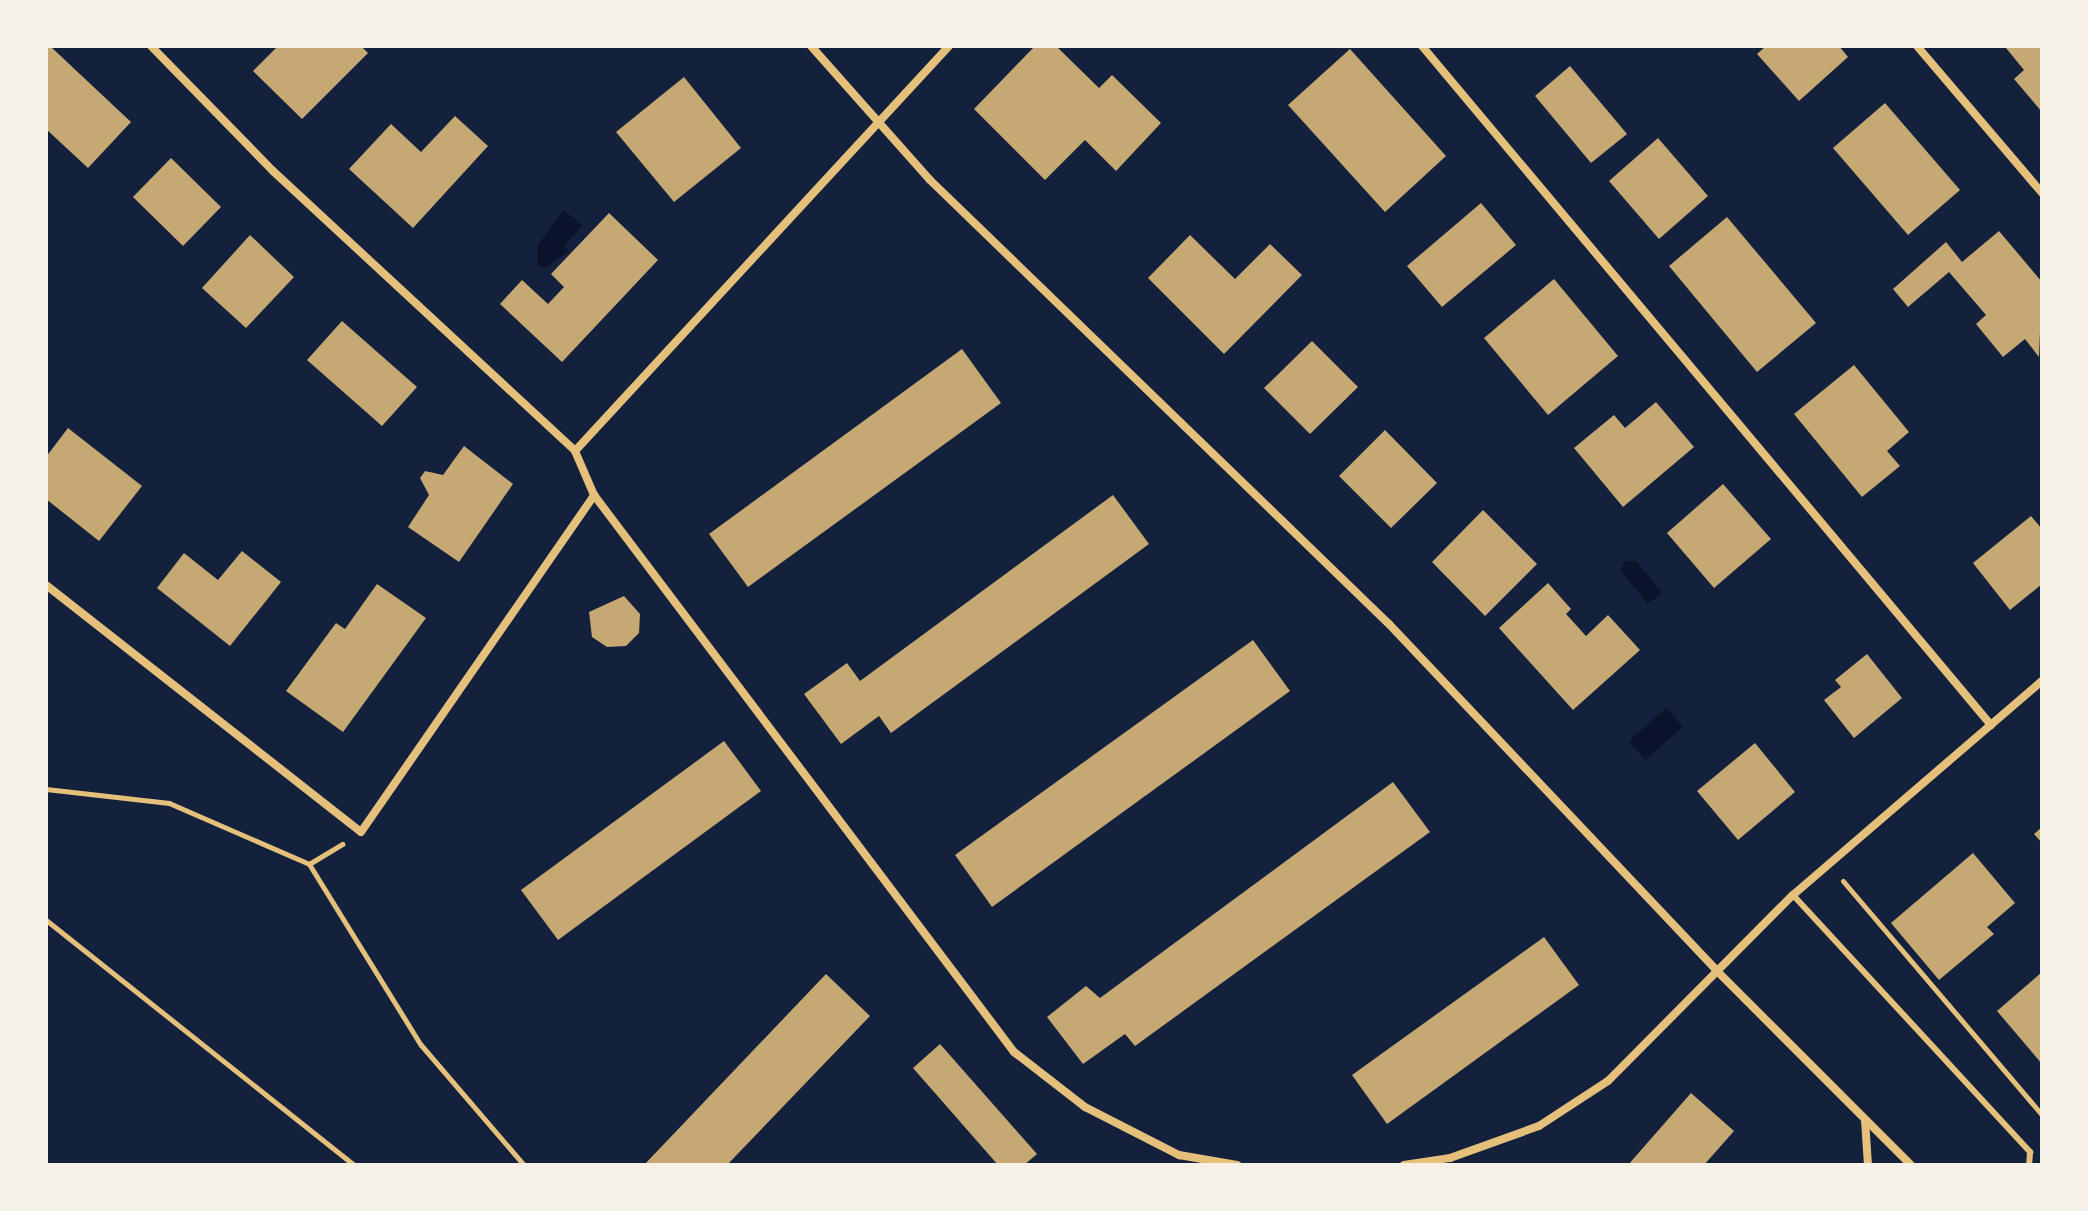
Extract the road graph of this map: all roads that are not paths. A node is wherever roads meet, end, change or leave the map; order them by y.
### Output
1 (151, 46) edge
2 (811, 46) edge
3 (949, 46) edge
4 (1422, 46) edge
5 (1917, 46) edge
6 (875, 123) junction
7 (2042, 193) edge
8 (575, 451) junction
9 (594, 495) junction
10 (46, 585) edge
11 (2042, 681) edge
12 (1991, 725) junction
13 (1793, 895) junction
14 (1715, 969) junction
15 (1865, 1120) junction
16 (1237, 1165) edge
17 (1404, 1165) edge
18 (1868, 1165) edge
19 (1911, 1165) edge
20 (2029, 1165) edge

1 - 8 street
2 - 6 street
3 - 6 street
4 - 12 street
5 - 7 street
6 - 8 street
6 - 14 street
8 - 9 street
9 - 10 street
9 - 16 street
11 - 12 street
12 - 13 street
13 - 14 street
13 - 20 lane
14 - 15 street
14 - 17 street
15 - 18 street
15 - 19 street

